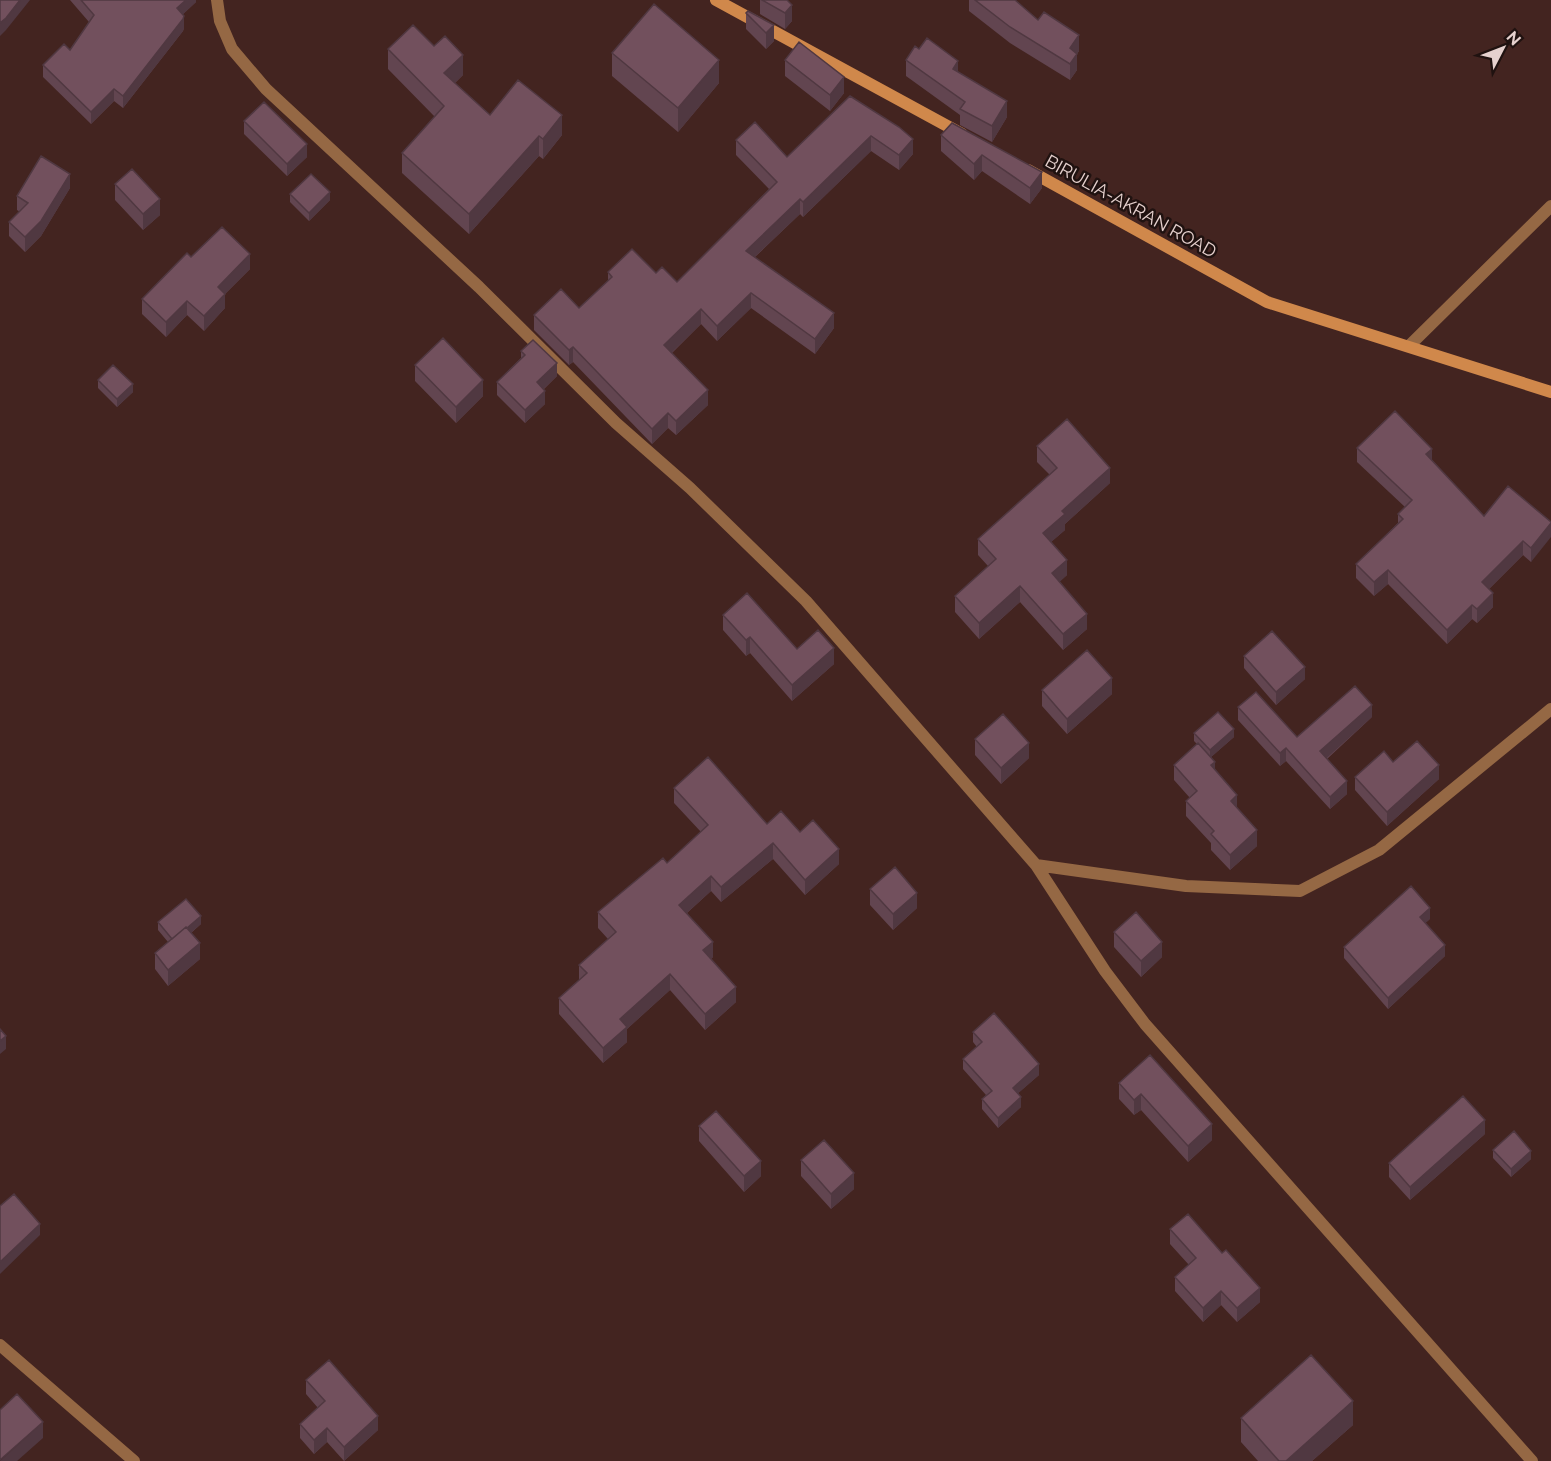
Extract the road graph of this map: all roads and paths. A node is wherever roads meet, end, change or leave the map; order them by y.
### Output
1 (217, 0) edge
2 (716, 0) edge
3 (970, 138) edge
4 (1021, 166) edge
5 (1551, 206) edge
6 (1410, 345) junction
7 (1551, 392) edge
8 (1551, 709) edge
9 (1036, 865) junction
10 (0, 1345) edge
11 (134, 1461) edge
12 (1532, 1461) edge

1 - 9 street
2 - 3 street
4 - 6 street, BIRULIA-AKRAN ROAD
5 - 6 street
6 - 7 street, BIRULIA-AKRAN ROAD
8 - 9 street
9 - 12 street
10 - 11 street

